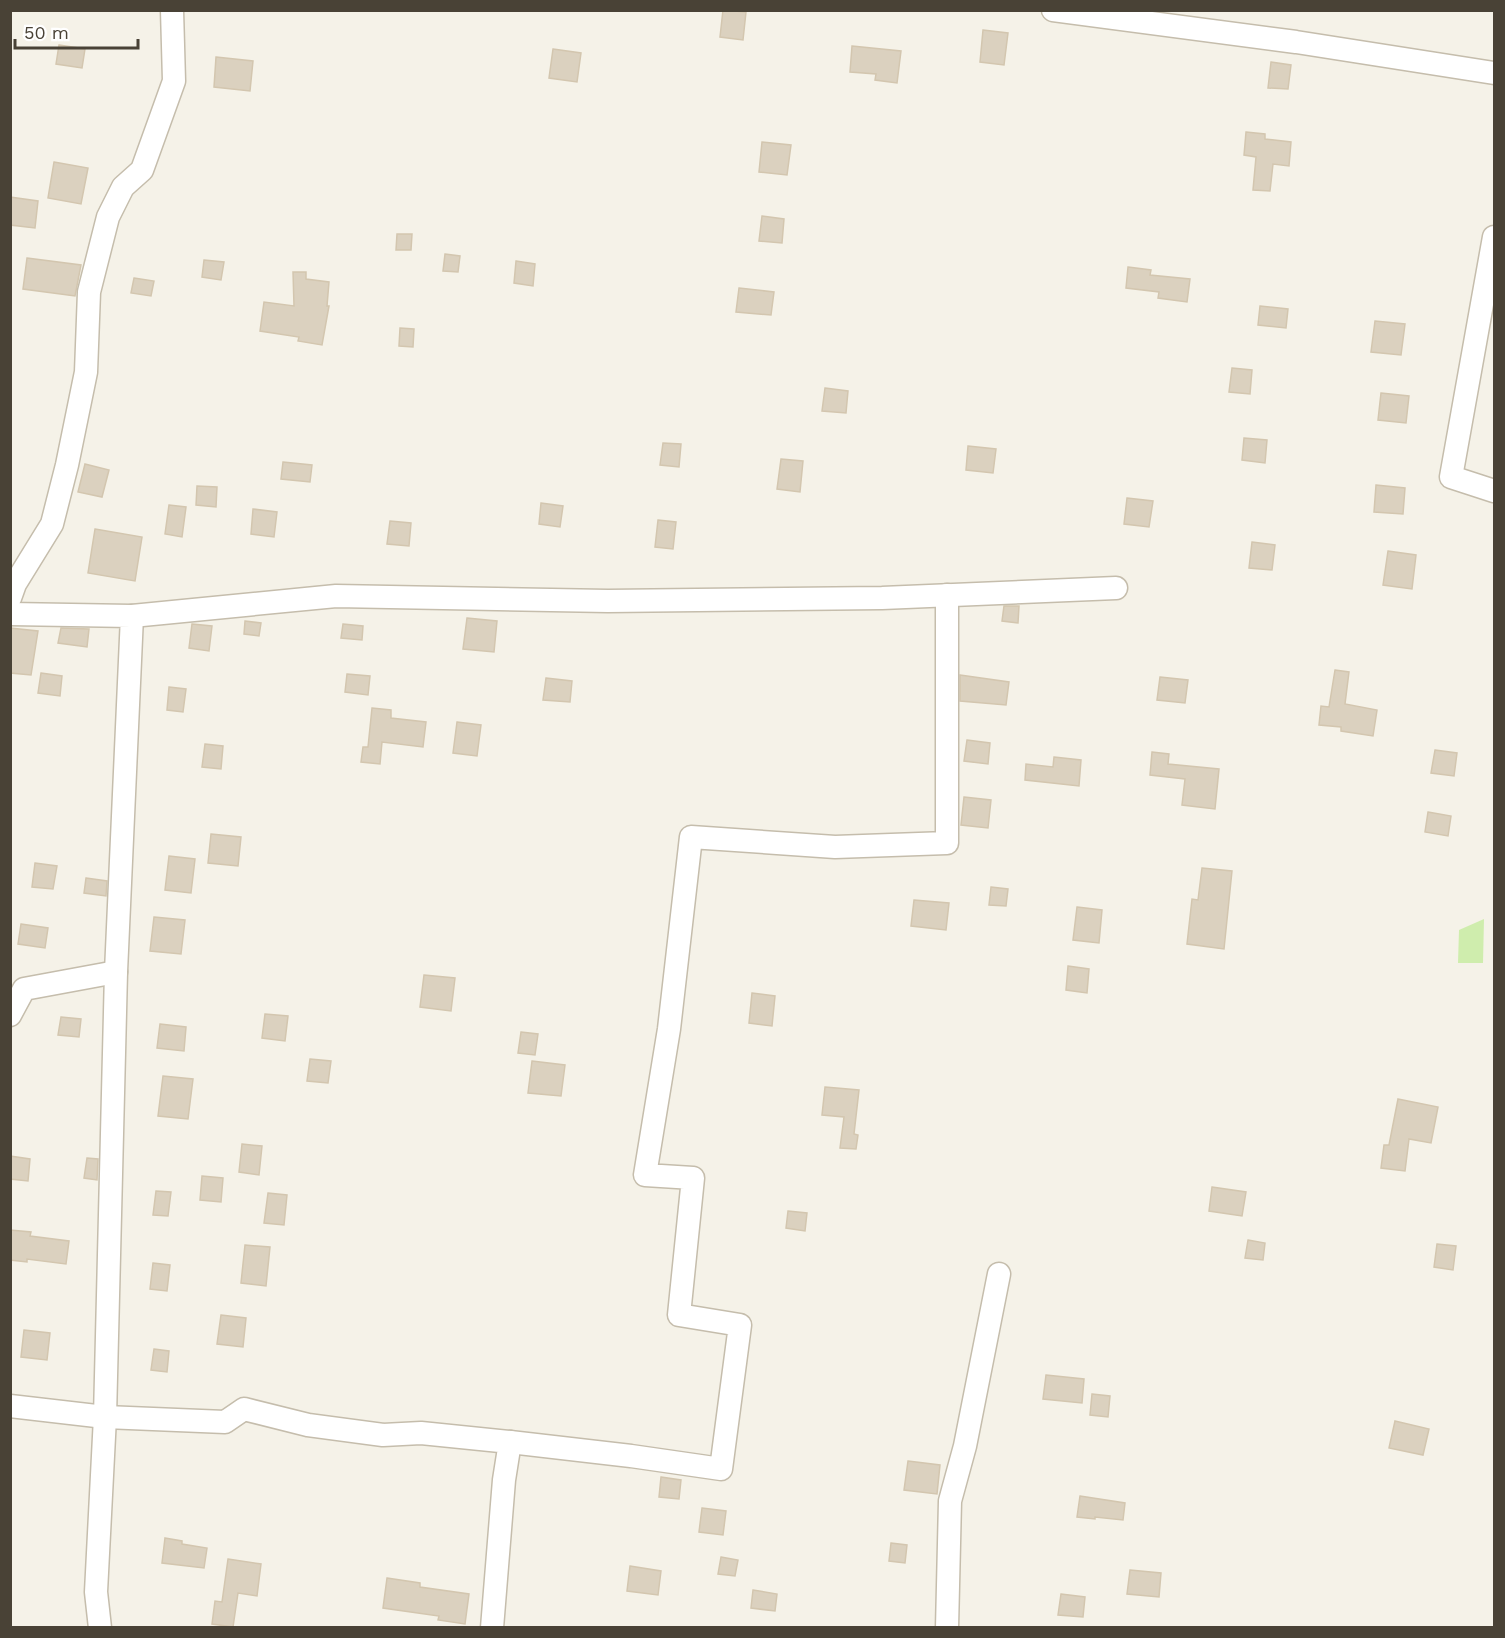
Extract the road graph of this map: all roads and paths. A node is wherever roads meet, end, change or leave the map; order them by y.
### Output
1 (172, 10) edge
2 (1053, 10) edge
3 (1494, 73) edge
4 (1494, 237) edge
5 (1494, 491) edge
6 (1116, 588) dead end
7 (947, 595) junction
8 (10, 598) edge
9 (10, 614) edge
10 (132, 616) junction
11 (116, 972) junction
12 (10, 1015) edge
13 (999, 1274) dead end
14 (10, 1406) edge
15 (105, 1417) junction
16 (510, 1442) junction
17 (100, 1628) edge
18 (492, 1628) edge
19 (947, 1628) edge

1 - 8 street
2 - 3 street
4 - 5 street
6 - 7 street
7 - 10 street
7 - 16 street
9 - 10 street
10 - 11 street
11 - 12 street
11 - 15 street
13 - 19 street
14 - 15 street
15 - 16 street
15 - 17 street
16 - 18 street

